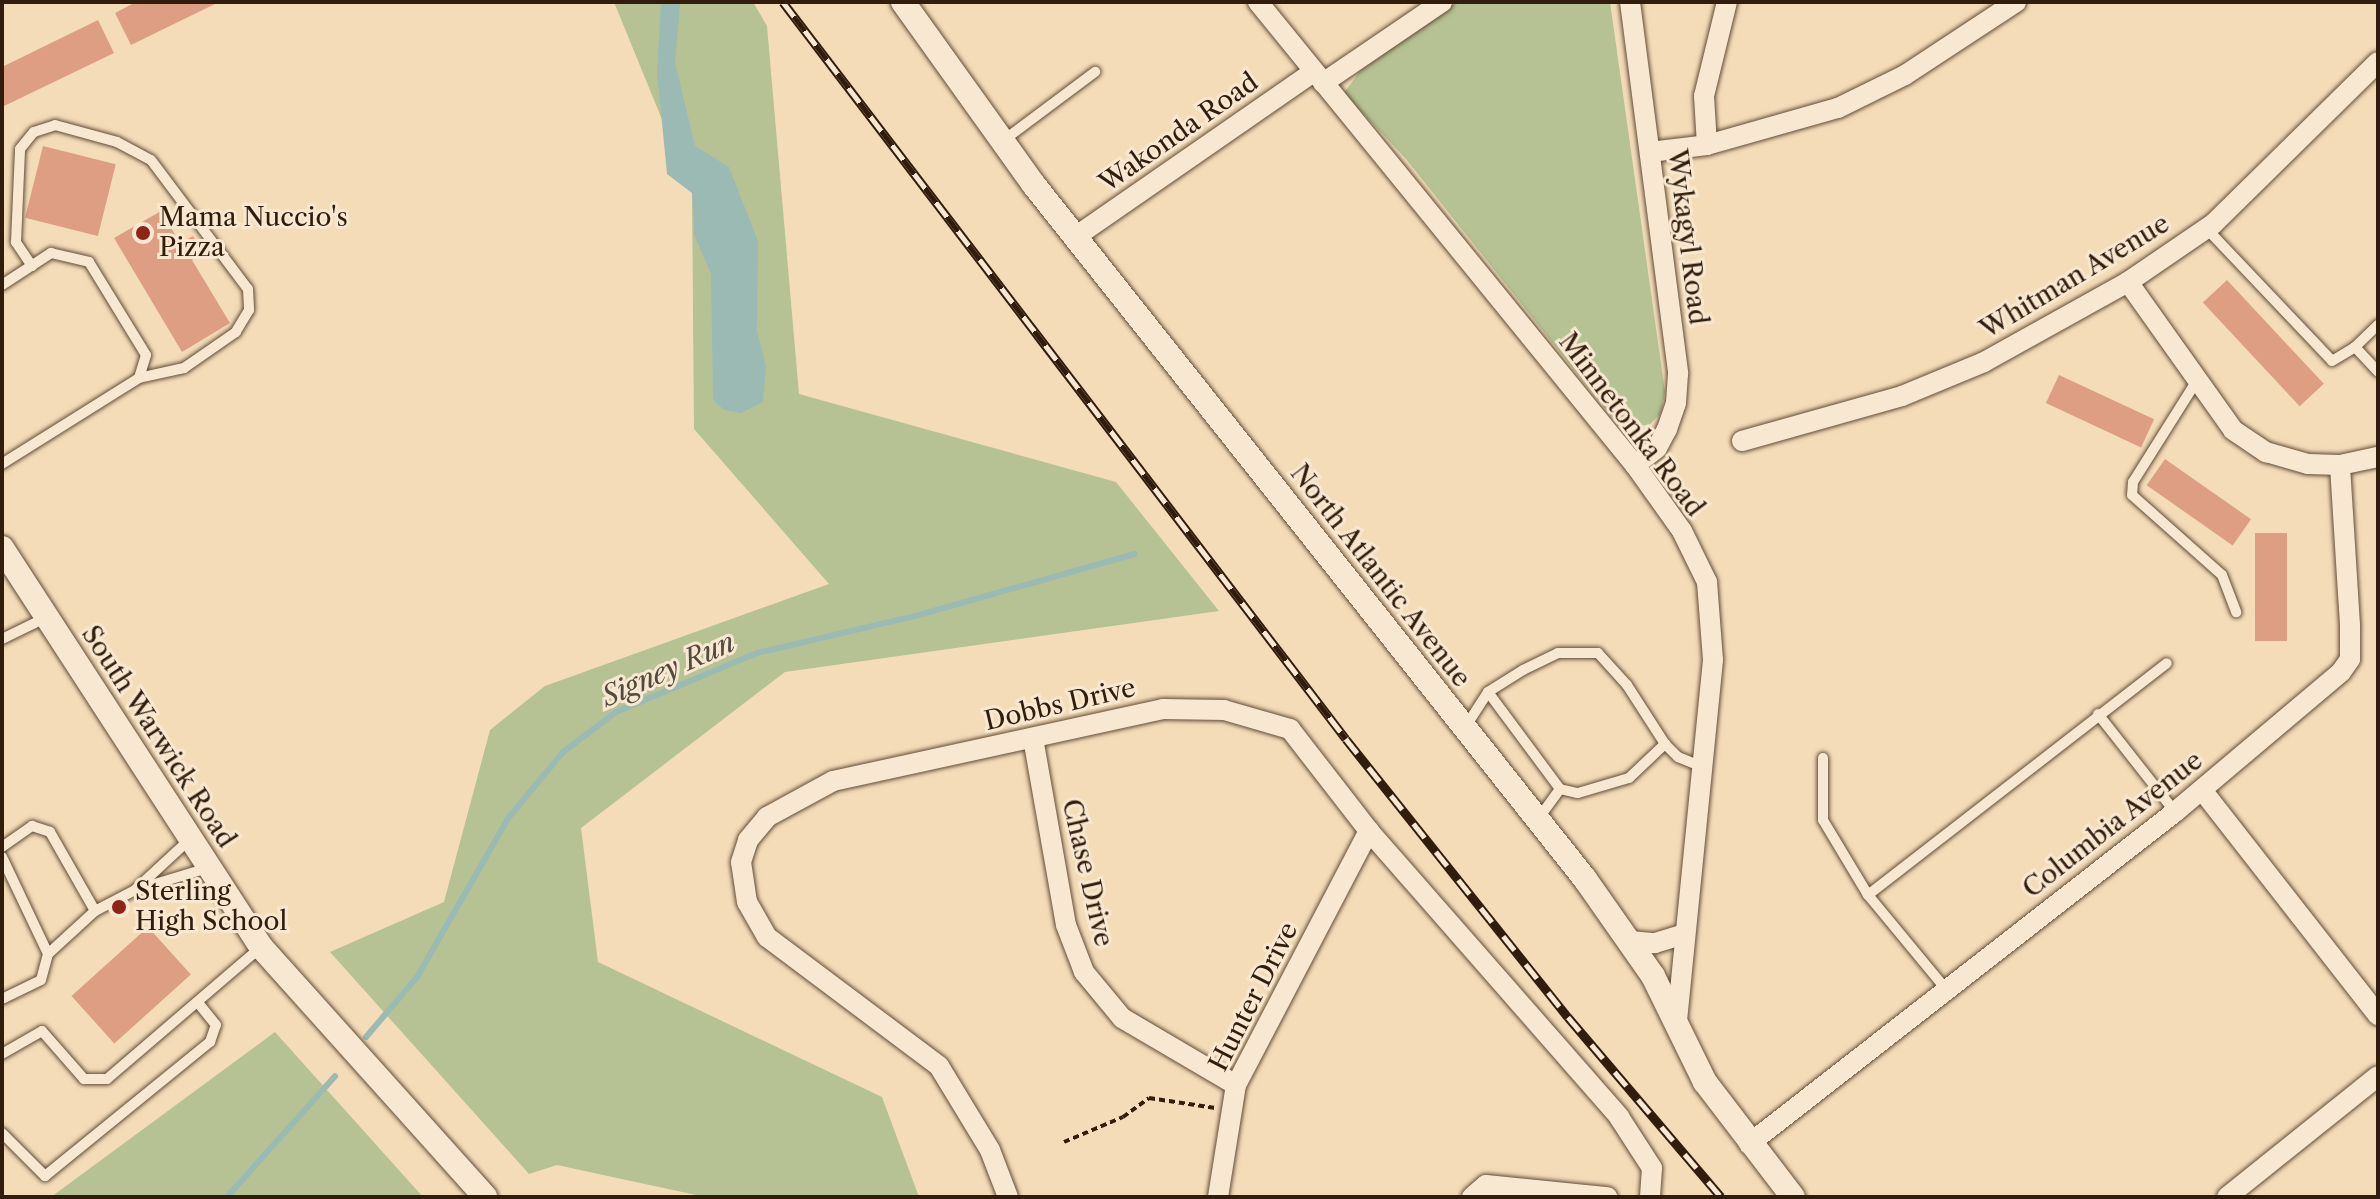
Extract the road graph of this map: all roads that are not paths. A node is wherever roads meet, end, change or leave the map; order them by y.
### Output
1 (903, 2) edge
2 (1258, 2) edge
3 (1442, 2) edge
4 (1630, 2) edge
5 (1727, 2) edge
6 (2016, 2) edge
7 (2378, 62) edge
8 (1095, 72) dead end
9 (1318, 78) junction
10 (1002, 141) junction
11 (1707, 145) junction
12 (1650, 152) junction
13 (2206, 228) junction
14 (1075, 237) junction
15 (32, 266) junction
16 (2128, 282) junction
17 (2, 285) edge
18 (2378, 325) edge
19 (2355, 347) junction
20 (2378, 372) edge
21 (139, 378) junction
22 (2196, 382) junction
23 (1742, 441) dead end
24 (2, 447) edge
25 (2378, 457) edge
26 (6, 462) edge
27 (1635, 465) junction
28 (2340, 465) junction
29 (2, 549) edge
30 (2236, 612) dead end
31 (47, 617) junction
32 (2, 639) edge
33 (2167, 663) dead end
34 (1488, 692) junction
35 (2098, 714) junction
36 (1465, 727) junction
37 (1033, 738) junction
38 (1665, 744) junction
39 (1823, 758) dead end
40 (1703, 767) junction
41 (1560, 789) junction
42 (2202, 790) junction
43 (2175, 812) junction
44 (1538, 819) junction
45 (1369, 831) junction
46 (191, 838) junction
47 (2, 847) edge
48 (2, 857) edge
49 (209, 867) junction
50 (135, 890) junction
51 (1868, 895) junction
52 (95, 911) junction
53 (1684, 934) junction
54 (1630, 941) junction
55 (261, 947) junction
56 (48, 954) junction
57 (1945, 988) junction
58 (2, 999) edge
59 (199, 1004) junction
60 (2378, 1015) edge
61 (1677, 1020) junction
62 (2, 1054) edge
63 (2378, 1076) edge
64 (1236, 1085) junction
65 (2, 1133) edge
66 (1749, 1144) junction
67 (1653, 1191) edge
68 (485, 1197) edge
69 (1008, 1197) edge
70 (1218, 1197) edge
71 (1472, 1197) edge
72 (1607, 1197) edge
73 (1793, 1197) edge
74 (2227, 1197) edge

1 - 10 street, North Atlantic Avenue
2 - 9 street, Minnetonka Road
3 - 9 street, Wakonda Road
4 - 12 street, Wykagyl Road
5 - 11 street
6 - 11 street
7 - 13 street, Whitman Avenue
8 - 10 lane
9 - 14 street, Wakonda Road
9 - 27 street, Minnetonka Road
10 - 14 street, North Atlantic Avenue
11 - 12 street
12 - 27 street, Wykagyl Road
13 - 16 street, Whitman Avenue
13 - 19 lane
14 - 36 street, North Atlantic Avenue
15 - 17 lane
15 - 21 lane
15 - 21 lane
16 - 22 street
16 - 23 street, Whitman Avenue
18 - 19 lane
19 - 20 lane
21 - 26 lane
22 - 28 street
22 - 30 lane
24 - 26 lane
25 - 28 street
27 - 40 street, Minnetonka Road
28 - 42 street, Columbia Avenue
29 - 31 street, South Warwick Road
31 - 32 lane
31 - 46 street, South Warwick Road
33 - 35 lane
34 - 36 lane
34 - 38 lane
34 - 41 lane
35 - 43 lane
35 - 51 lane
36 - 44 street, North Atlantic Avenue
37 - 45 street, Dobbs Drive
37 - 64 street, Chase Drive
37 - 69 street, Dobbs Drive
38 - 40 lane
38 - 41 lane
39 - 51 lane
40 - 53 street, Minnetonka Road
41 - 44 lane
42 - 43 street, Columbia Avenue
42 - 60 street
43 - 57 street, Columbia Avenue
44 - 54 street, North Atlantic Avenue
45 - 64 street, Hunter Drive
45 - 67 street, Dobbs Drive
46 - 49 street, South Warwick Road
46 - 50 lane
47 - 52 lane
48 - 56 lane
49 - 50 lane
49 - 55 street, South Warwick Road
50 - 52 lane
51 - 57 lane
52 - 56 lane
53 - 54 street
53 - 61 street, Minnetonka Road
54 - 61 street, North Atlantic Avenue
55 - 59 lane
55 - 68 street, South Warwick Road
56 - 58 lane
57 - 66 street, Columbia Avenue
59 - 62 lane
59 - 65 lane
61 - 66 street, North Atlantic Avenue
63 - 74 street
64 - 70 street, Hunter Drive
66 - 73 street, North Atlantic Avenue
71 - 72 street

